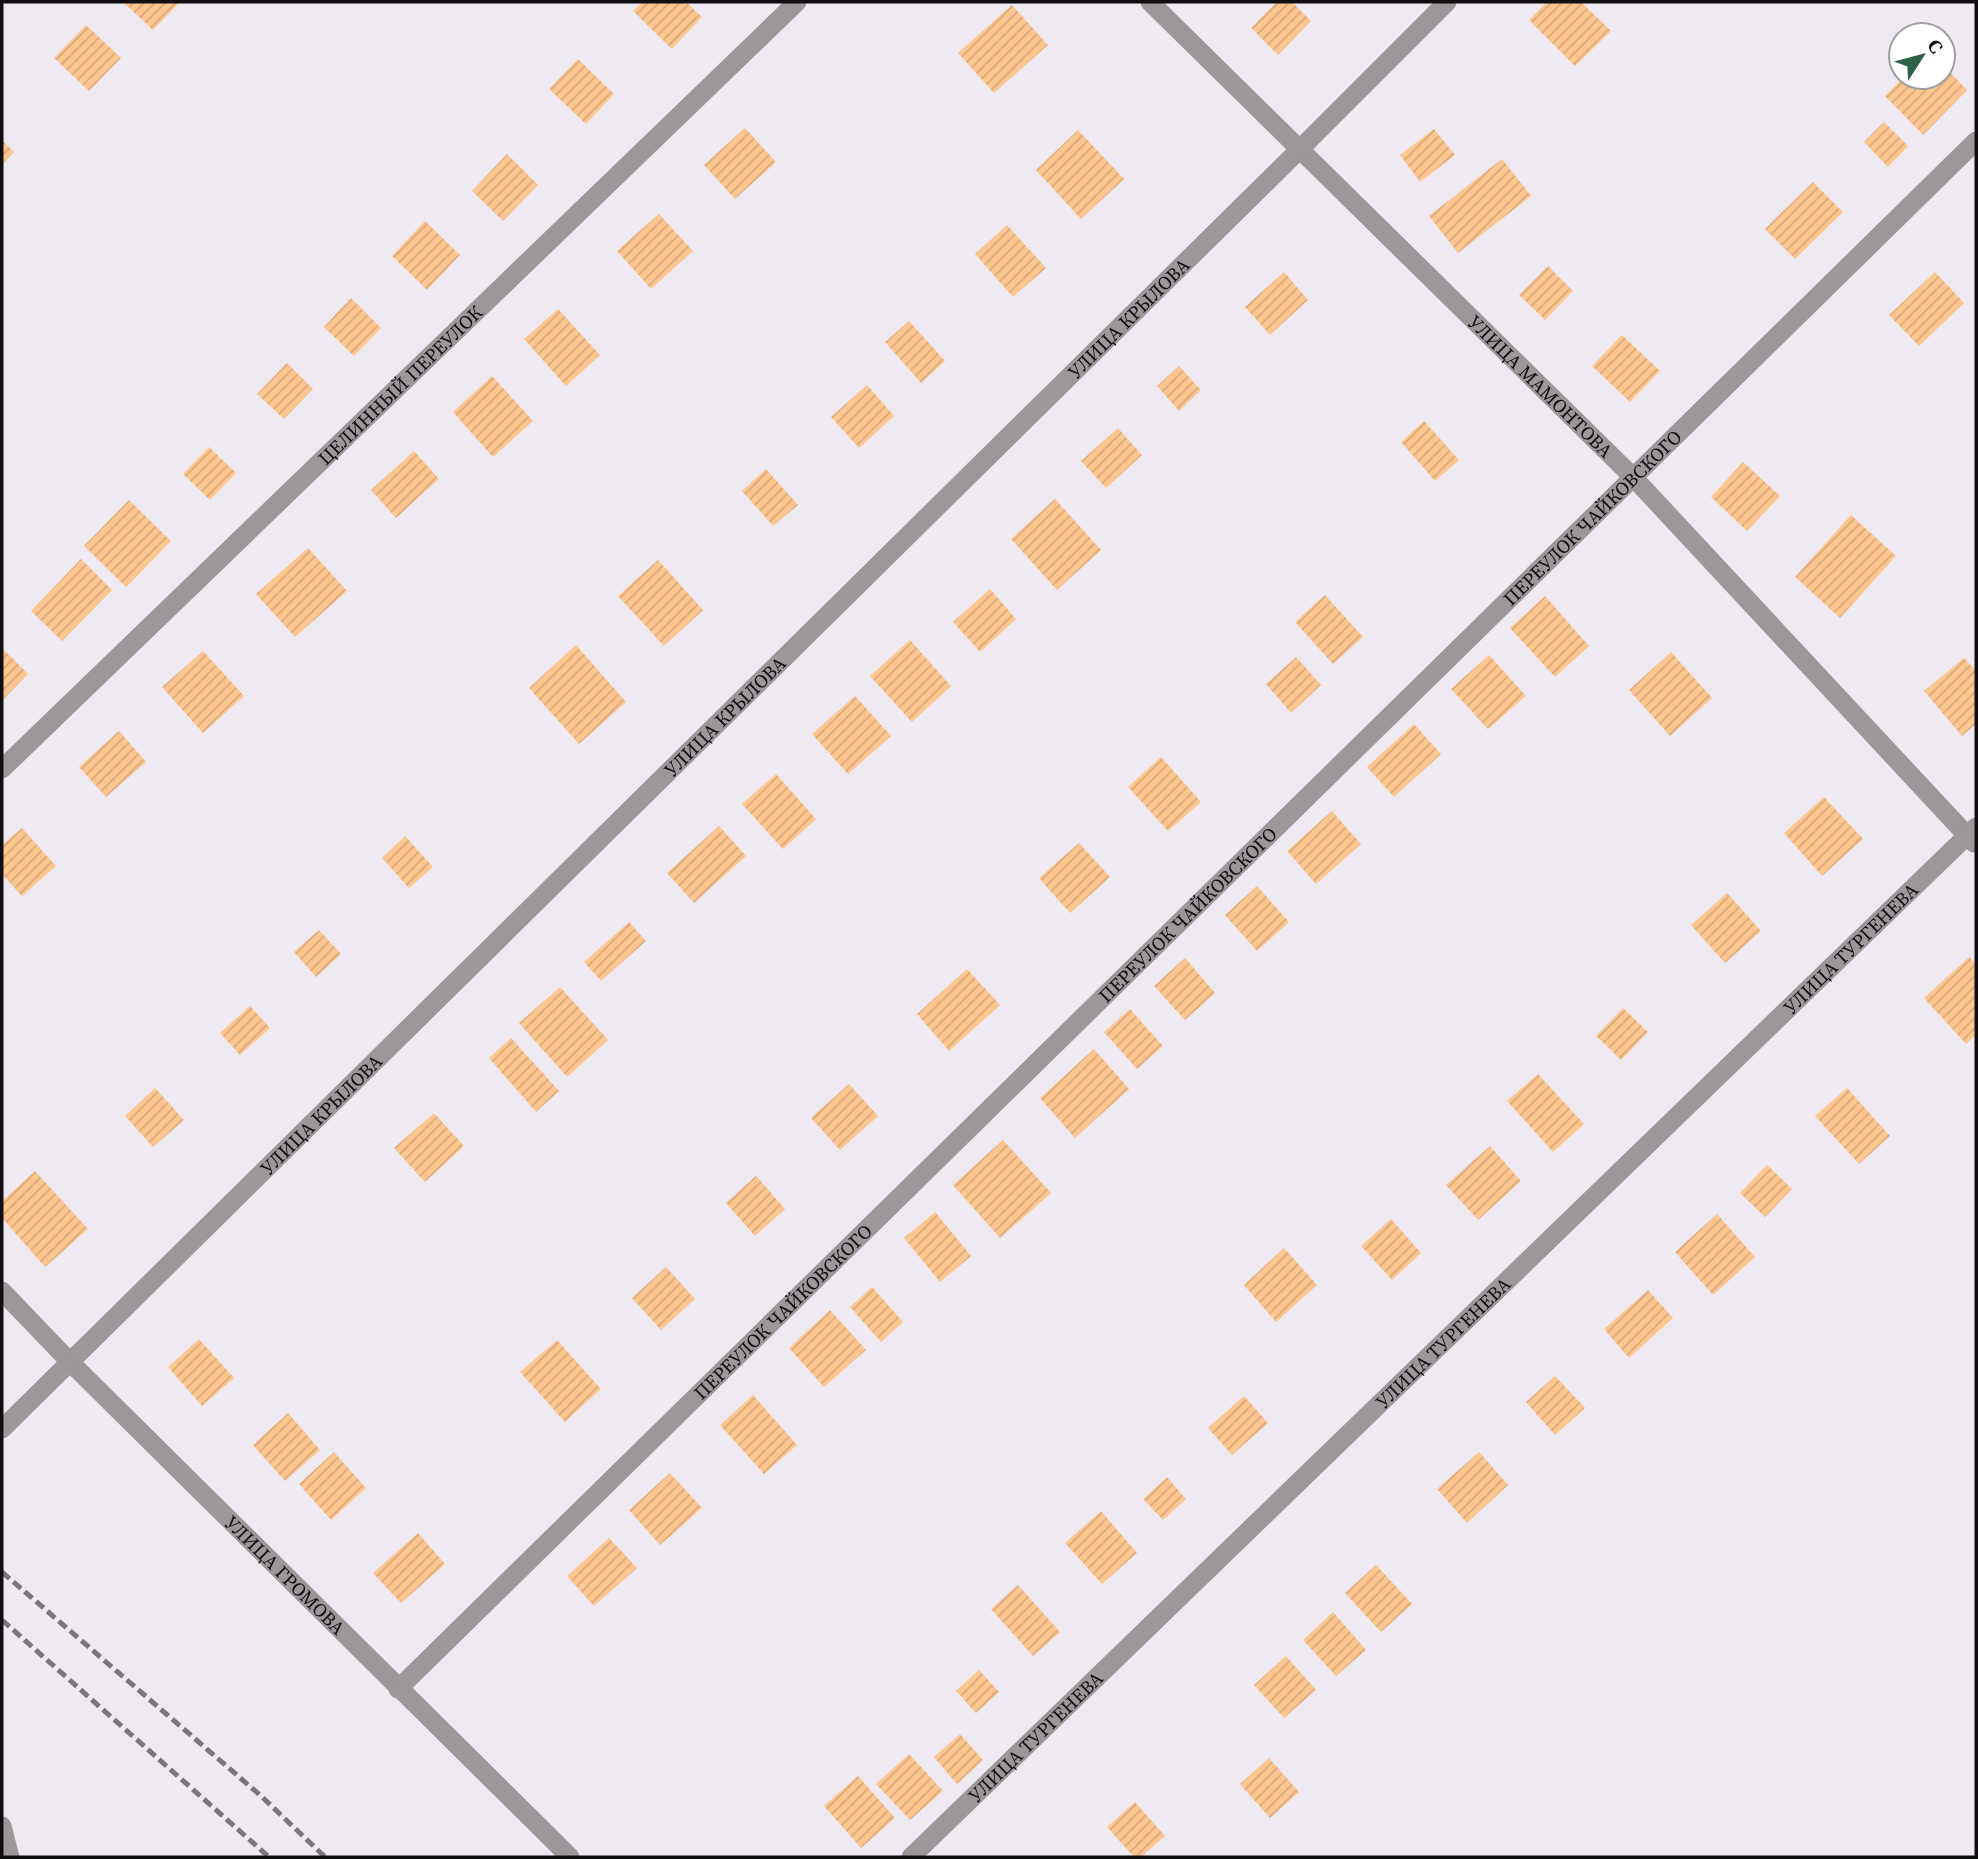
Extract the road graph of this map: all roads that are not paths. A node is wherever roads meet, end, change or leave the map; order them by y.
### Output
1 (797, 2) edge
2 (1150, 2) edge
3 (1447, 2) edge
4 (1976, 141) edge
5 (1300, 149) junction
6 (1634, 478) junction
7 (2, 769) edge
8 (1973, 836) edge
9 (2, 1291) edge
10 (71, 1363) junction
11 (2, 1429) edge
12 (398, 1689) junction
13 (2, 1826) edge
14 (10, 1857) edge
15 (570, 1857) edge
16 (911, 1857) edge

1 - 7 street, ЦЕЛИННЫЙ ПЕРЕУЛОК
2 - 5 street, УЛИЦА МАМОНТОВА
3 - 5 street, УЛИЦА КРЫЛОВА
4 - 6 street, ПЕРЕУЛОК ЧАЙКОВСКОГО
5 - 6 street, УЛИЦА МАМОНТОВА
5 - 10 street, УЛИЦА КРЫЛОВА
6 - 8 street, УЛИЦА МАМОНТОВА
6 - 12 street, ПЕРЕУЛОК ЧАЙКОВСКОГО
8 - 16 street, УЛИЦА ТУРГЕНЕВА
9 - 10 street, УЛИЦА ГРОМОВА
10 - 11 street, УЛИЦА КРЫЛОВА
10 - 12 street, УЛИЦА ГРОМОВА
12 - 15 street, УЛИЦА ГРОМОВА
13 - 14 street

